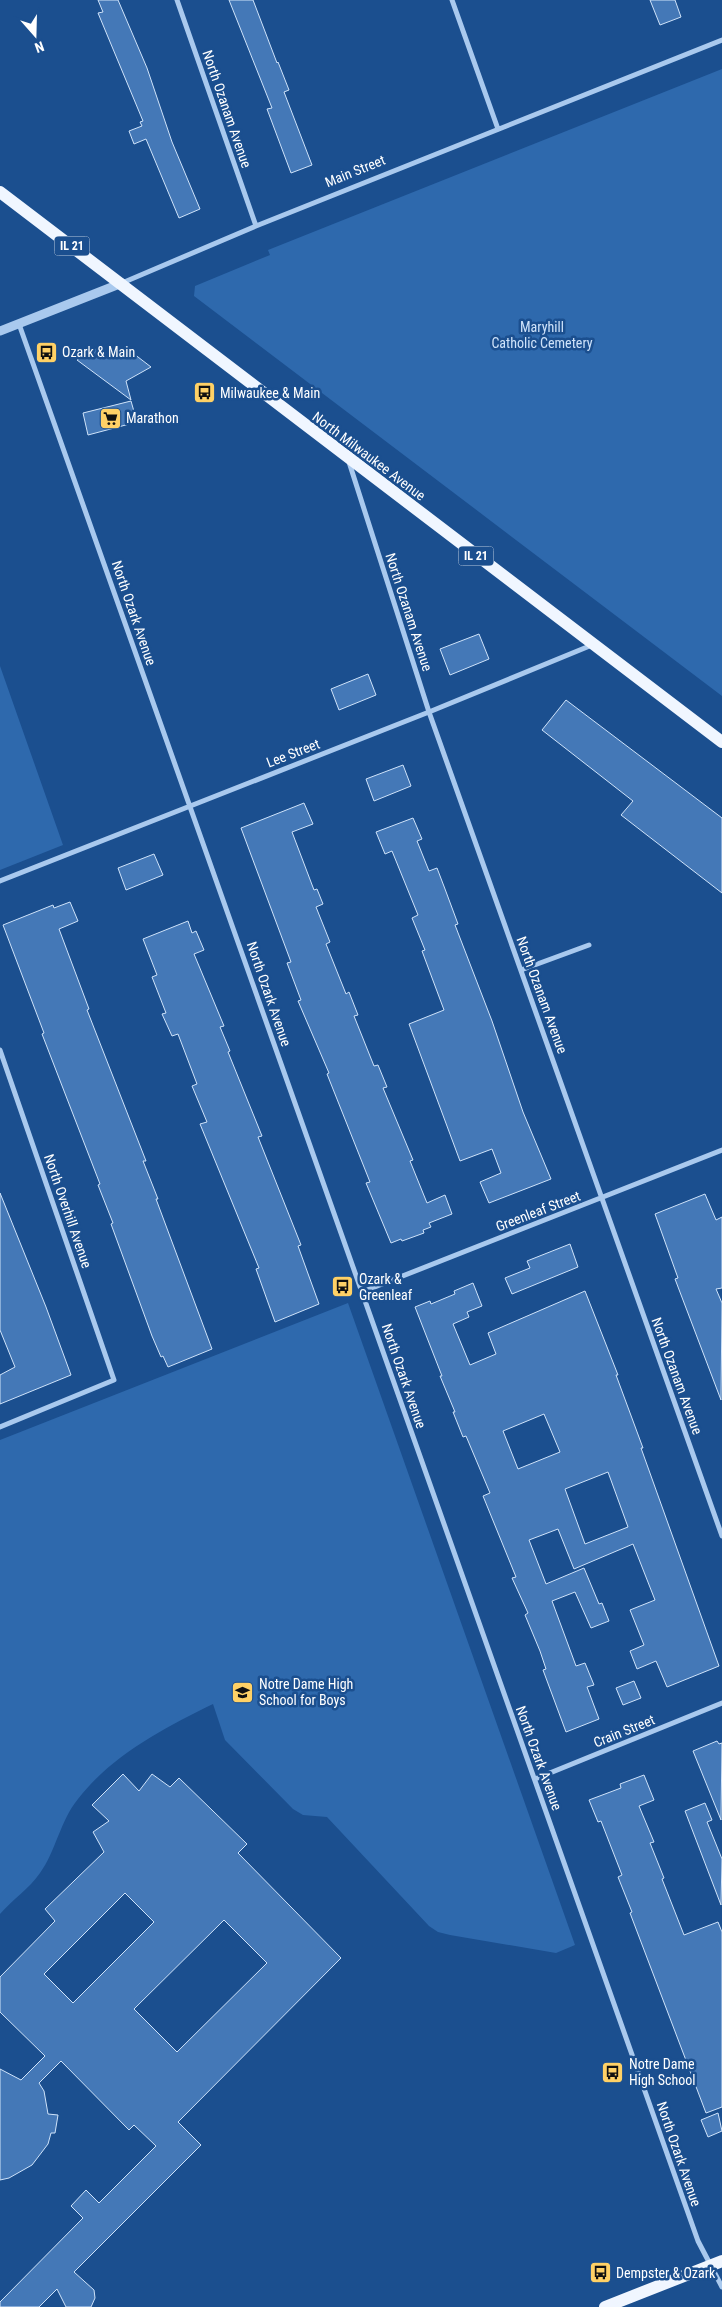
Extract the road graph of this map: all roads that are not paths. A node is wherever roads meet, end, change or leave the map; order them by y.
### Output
1 (176, 0) edge
2 (452, 0) edge
3 (722, 40) edge
4 (498, 129) junction
5 (0, 192) edge
6 (256, 226) junction
7 (122, 283) junction
8 (19, 324) junction
9 (0, 331) edge
10 (348, 458) junction
11 (593, 644) junction
12 (429, 712) junction
13 (722, 742) edge
14 (190, 806) junction
15 (0, 881) edge
16 (589, 945) dead end
17 (521, 970) junction
18 (0, 1050) edge
19 (722, 1150) edge
20 (602, 1198) junction
21 (362, 1292) junction
22 (0, 1427) edge
23 (722, 1536) edge
24 (722, 1703) edge
25 (535, 1779) junction
26 (717, 2263) edge
27 (722, 2286) edge
28 (606, 2307) edge

1 - 6 street, North Ozanam Avenue
2 - 4 street
3 - 4 street, Main Street
4 - 6 street, Main Street
5 - 7 main road, North Milwaukee Avenue / IL 21
6 - 7 street, Main Street
7 - 8 street, Main Street
7 - 10 main road, North Milwaukee Avenue / IL 21
8 - 9 street, Main Street
8 - 14 street, North Ozark Avenue
10 - 11 main road, North Milwaukee Avenue / IL 21
10 - 12 street, North Ozanam Avenue
11 - 12 street, Lee Street
11 - 13 main road, North Milwaukee Avenue / IL 21
12 - 14 street, Lee Street
12 - 17 street, North Ozanam Avenue
14 - 15 street, Lee Street
14 - 21 street, North Ozark Avenue
16 - 17 street
17 - 20 street, North Ozanam Avenue
18 - 22 street, North Overhill Avenue
19 - 20 street, Greenleaf Street
20 - 21 street, Greenleaf Street
20 - 23 street, North Ozanam Avenue
21 - 25 street, North Ozark Avenue
24 - 25 street, Crain Street
25 - 26 street, North Ozark Avenue
26 - 27 street, North Ozark Avenue
26 - 28 main road

